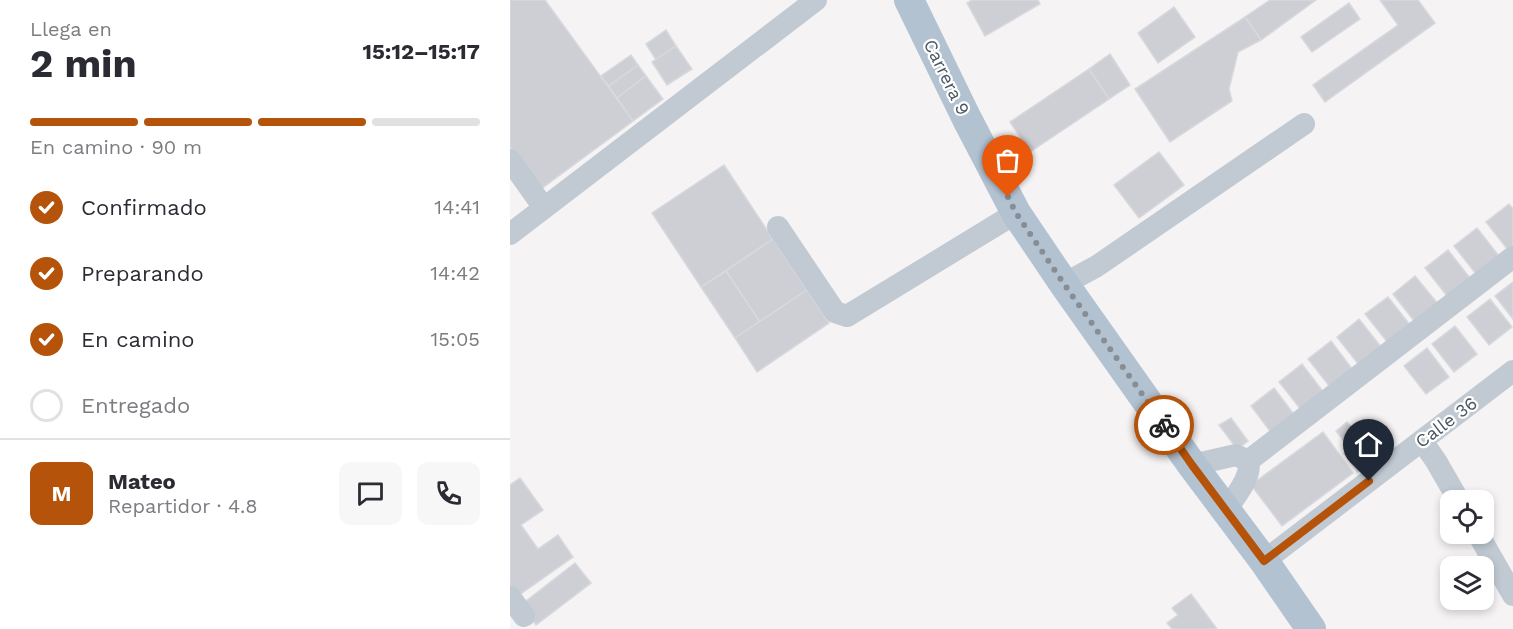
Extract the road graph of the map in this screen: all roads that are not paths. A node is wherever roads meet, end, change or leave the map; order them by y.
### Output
1 (816, 0) edge
2 (909, 0) edge
3 (1304, 124) dead end
4 (510, 160) edge
5 (544, 208) junction
6 (1016, 213) junction
7 (778, 227) dead end
8 (510, 234) edge
9 (1513, 257) edge
10 (1064, 284) junction
11 (1513, 371) edge
12 (1422, 441) junction
13 (1248, 461) junction
14 (1192, 465) junction
15 (1452, 490) edge
16 (1226, 510) junction
17 (1484, 544) edge
18 (1264, 561) junction
19 (1513, 595) edge
20 (510, 597) edge
21 (524, 616) dead end
22 (1311, 629) edge

1 - 5 street
2 - 6 main road, Carrera 9
3 - 10 street
4 - 5 street
5 - 8 street
6 - 7 street
6 - 10 main road, Carrera 9
9 - 13 street
10 - 14 main road, Carrera 9
11 - 12 street, Calle 36
12 - 15 street
12 - 18 street, Calle 36
13 - 14 street
13 - 16 street
14 - 16 main road, Carrera 9
16 - 18 main road, Carrera 9
17 - 19 street
18 - 22 main road, Carrera 9
20 - 21 street

